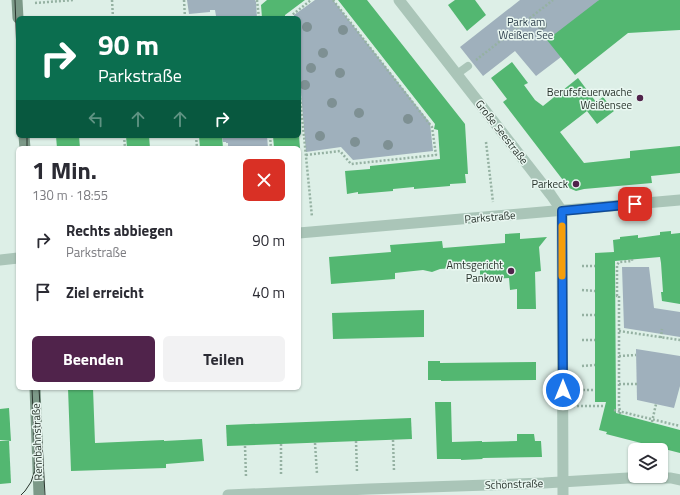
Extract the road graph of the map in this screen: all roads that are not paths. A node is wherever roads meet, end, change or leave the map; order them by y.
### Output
1 (17, 0) edge
2 (399, 0) edge
3 (18, 16) edge
4 (468, 66) road end
5 (457, 74) junction
6 (680, 200) edge
7 (562, 211) junction
8 (301, 233) edge
9 (16, 258) edge
10 (0, 260) edge
11 (35, 390) edge
12 (680, 480) edge
13 (563, 482) junction
14 (39, 495) edge
15 (228, 495) edge
16 (563, 495) edge

1 - 3 main road
2 - 5 street, Große Seestraße
4 - 5 lane
5 - 7 street, Große Seestraße
6 - 7 street, Parkstraße
7 - 8 street, Parkstraße
7 - 13 street
9 - 10 street
11 - 14 main road, Rennbahnstraße
12 - 13 street, Schönstraße
13 - 15 street, Schönstraße
13 - 16 street

